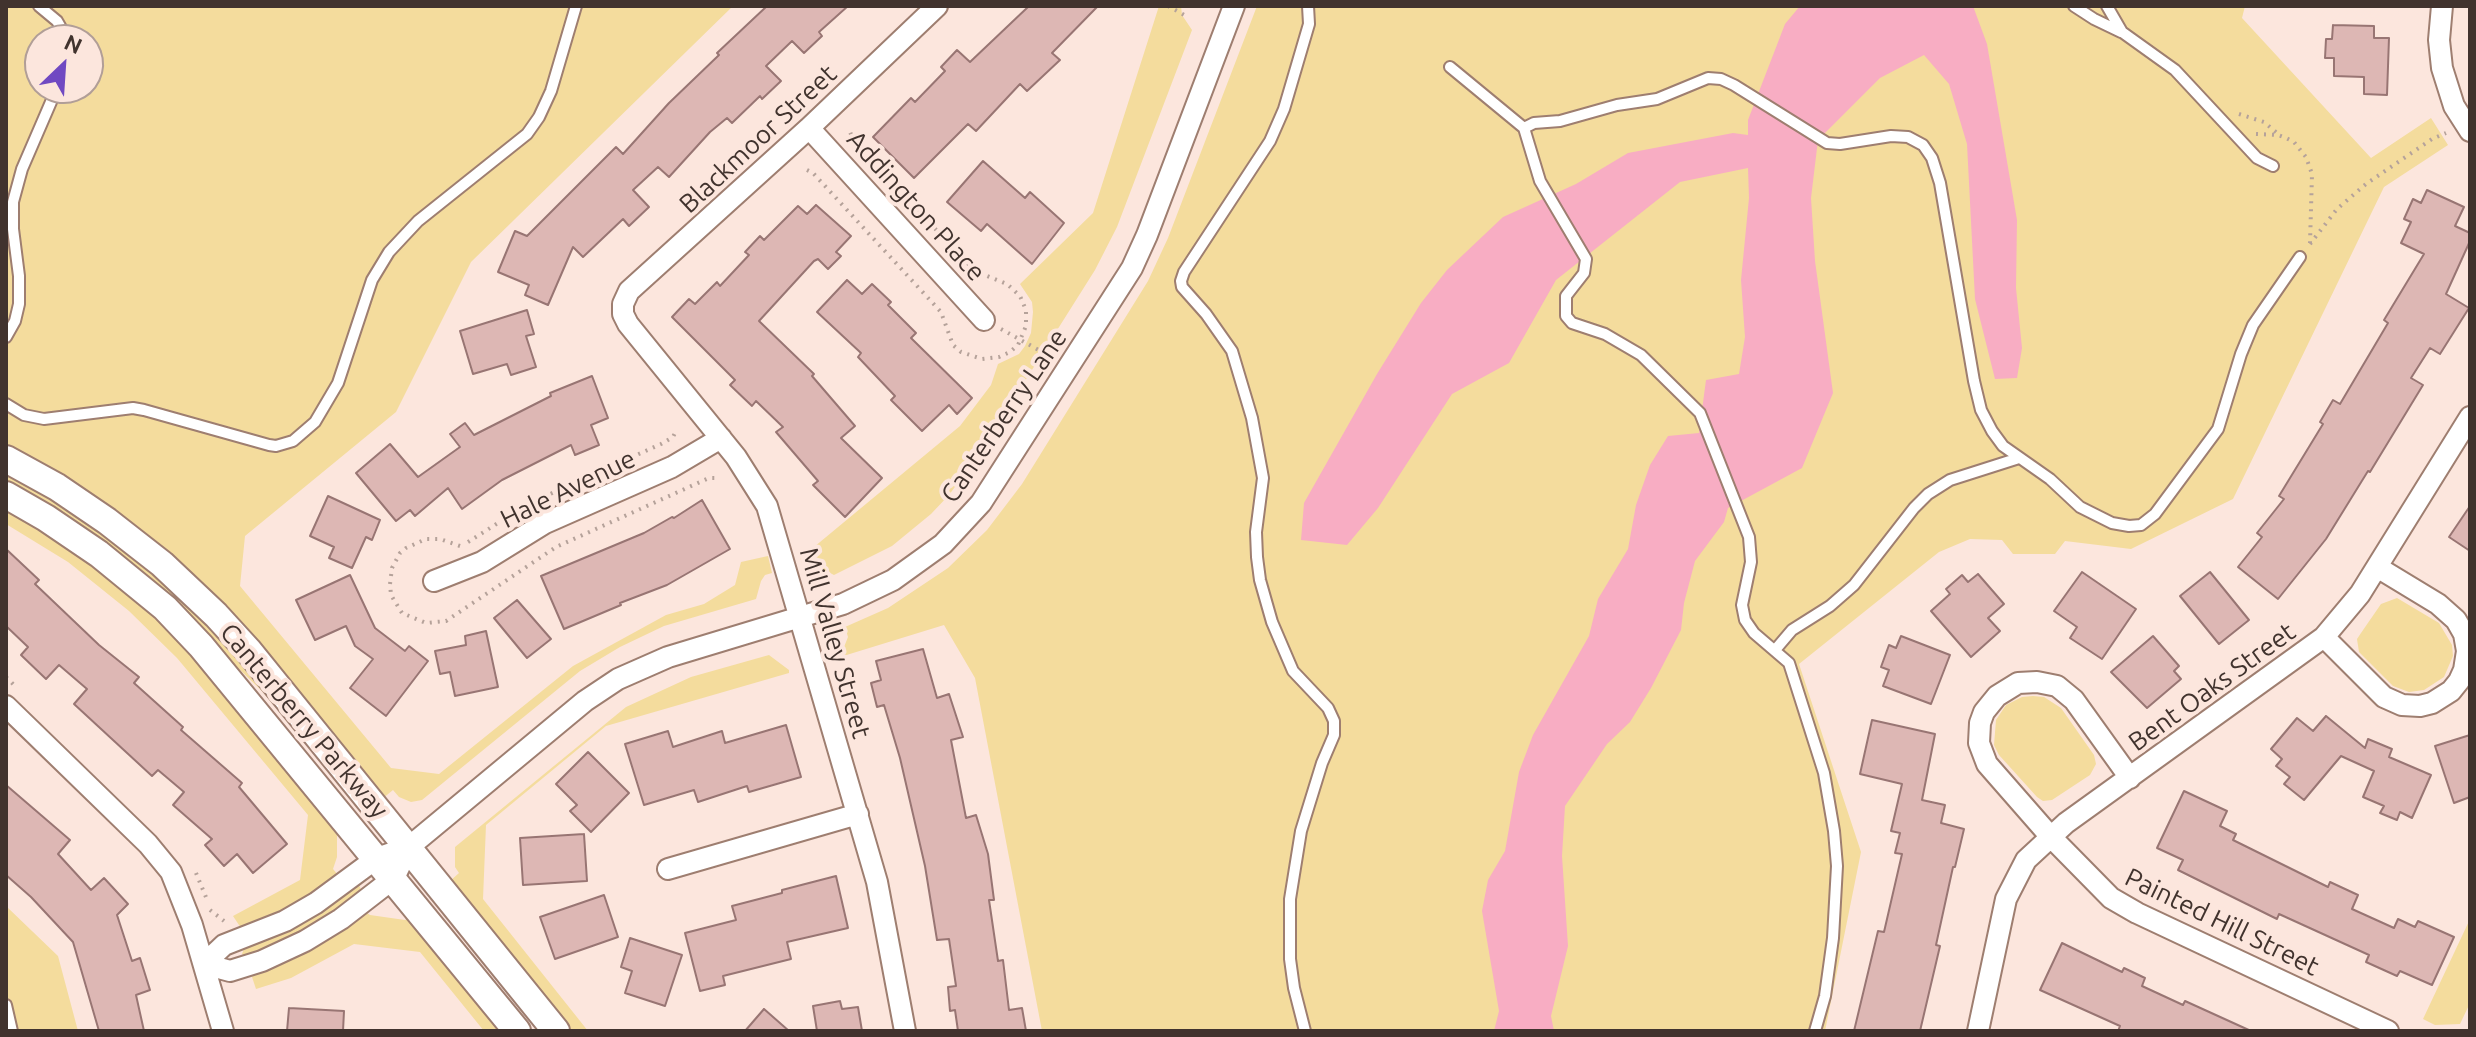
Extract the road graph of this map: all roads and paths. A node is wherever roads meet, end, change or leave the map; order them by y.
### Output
1 (39, 6) edge
2 (576, 6) edge
3 (937, 6) edge
4 (1168, 6) edge
5 (1234, 6) edge
6 (1308, 6) edge
7 (2074, 6) edge
8 (2107, 6) edge
9 (2442, 6) edge
10 (1188, 17) dead end
11 (59, 24) edge
12 (2122, 32) junction
13 (1450, 67) dead end
14 (50, 104) edge
15 (2209, 105) junction
16 (809, 128) junction
17 (1524, 128) junction
18 (2470, 131) edge
19 (2446, 133) dead end
20 (2278, 135) dead end
21 (2273, 166) dead end
22 (2300, 257) joint
23 (19, 284) junction
24 (7, 286) edge
25 (623, 314) joint
26 (984, 320) joint
27 (6, 337) edge
28 (1046, 354) dead end
29 (6, 404) edge
30 (2470, 417) edge
31 (721, 438) junction
32 (2019, 458) junction
33 (6, 459) edge
34 (6, 495) edge
35 (2377, 567) junction
36 (434, 581) dead end
37 (801, 616) junction
38 (2324, 637) junction
39 (1775, 650) junction
40 (6, 706) edge
41 (2130, 778) junction
42 (858, 814) junction
43 (2050, 836) junction
44 (409, 847) junction
45 (377, 858) junction
46 (668, 869) dead end
47 (394, 878) junction
48 (204, 964) junction
49 (6, 1005) edge
50 (12, 1031) edge
51 (223, 1031) edge
52 (517, 1031) edge
53 (556, 1031) edge
54 (905, 1031) edge
55 (1305, 1031) edge
56 (1815, 1031) edge
57 (1978, 1031) edge
58 (2388, 1031) edge

1 - 11 lane
2 - 29 lane
3 - 16 street, Blackmoor Street
4 - 10 path
5 - 37 street, Canterberry Lane
6 - 55 lane
7 - 12 lane
8 - 12 lane
9 - 18 street
12 - 15 lane
13 - 17 lane
14 - 23 lane
15 - 20 path
15 - 21 lane
16 - 25 street, Blackmoor Street
16 - 26 street, Addington Place
17 - 32 lane
17 - 39 lane
19 - 22 path
22 - 32 lane
23 - 24 lane
23 - 27 lane
25 - 31 street, Mill Valley Street
26 - 28 path
30 - 35 street, Bent Oaks Street
31 - 36 street, Hale Avenue
31 - 37 street, Mill Valley Street
32 - 39 lane
33 - 44 street, Canterberry Parkway
34 - 45 street, Canterberry Parkway
35 - 38 street, Bent Oaks Street
35 - 38 street, Bent Oaks Street
37 - 42 street, Mill Valley Street
37 - 44 street, Canterberry Lane
38 - 41 street, Bent Oaks Street
39 - 56 lane
40 - 48 street
41 - 43 street, Bent Oaks Street
41 - 43 street, Bent Oaks Street
42 - 46 street
42 - 54 street, Mill Valley Street
43 - 57 street, Bent Oaks Street
43 - 58 street, Painted Hill Street
44 - 45 street, Canterberry Lane
44 - 47 street, Canterberry Lane
44 - 53 street, Canterberry Parkway
45 - 47 street, Canterberry Parkway
45 - 48 street, Canterberry Lane
47 - 48 street, Canterberry Lane
47 - 52 street, Canterberry Parkway
48 - 51 street
49 - 50 lane

